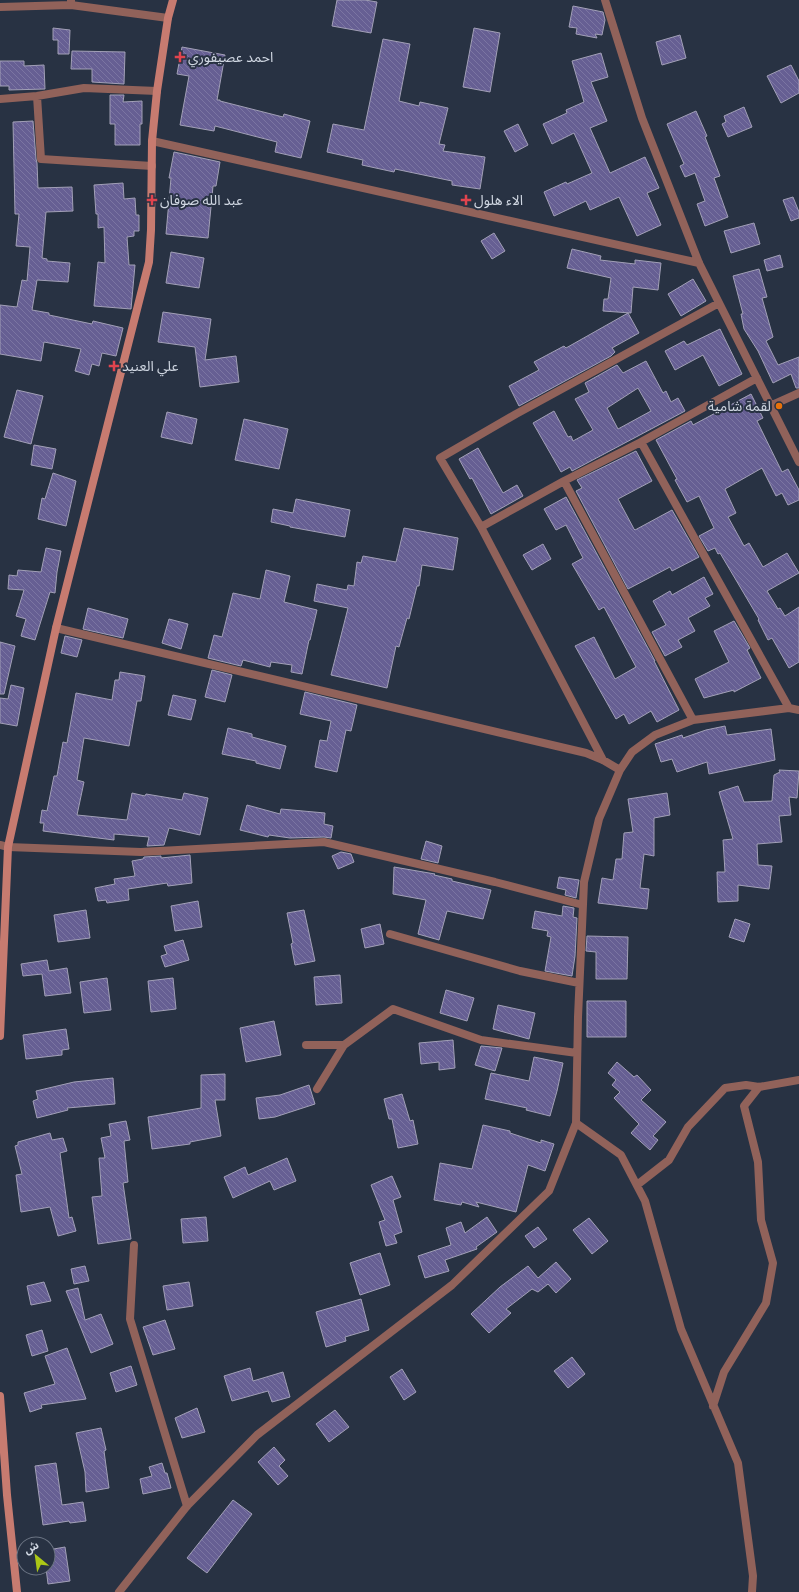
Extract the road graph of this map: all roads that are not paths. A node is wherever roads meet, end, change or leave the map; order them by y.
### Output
1 (173, 0) edge
2 (606, 0) edge
3 (71, 3) edge
4 (0, 7) edge
5 (168, 18) junction
6 (157, 91) junction
7 (37, 96) junction
8 (0, 99) edge
9 (152, 141) junction
10 (152, 166) junction
11 (699, 263) junction
12 (719, 303) junction
13 (757, 378) junction
14 (799, 392) edge
15 (770, 406) junction
16 (641, 442) junction
17 (799, 462) edge
18 (564, 481) junction
19 (481, 527) junction
20 (56, 628) junction
21 (789, 708) junction
22 (799, 710) edge
23 (692, 720) junction
24 (603, 760) junction
25 (620, 770) junction
26 (4, 846) edge
27 (583, 906) junction
28 (390, 934) dead end
29 (579, 983) junction
30 (0, 1036) edge
31 (306, 1045) dead end
32 (344, 1045) junction
33 (577, 1053) junction
34 (799, 1080) edge
35 (759, 1087) junction
36 (317, 1089) dead end
37 (576, 1124) junction
38 (637, 1185) junction
39 (134, 1245) dead end
40 (0, 1396) edge
41 (713, 1406) junction
42 (187, 1506) junction
43 (17, 1592) edge
44 (120, 1592) edge
45 (752, 1592) edge

1 - 5 street
2 - 11 street
3 - 4 street
3 - 5 street
5 - 6 street
6 - 7 street
6 - 9 street
7 - 8 street
7 - 10 street
9 - 10 street
9 - 11 street
10 - 20 street
11 - 12 street
12 - 13 street
12 - 19 street
13 - 15 street
13 - 16 street
14 - 15 street
15 - 17 street
16 - 18 street
16 - 21 street
18 - 19 street
18 - 23 street
19 - 24 street
20 - 24 street
20 - 26 street
21 - 22 street
21 - 23 street
23 - 25 street
24 - 25 street
25 - 27 street
26 - 27 street
26 - 30 street
27 - 29 street
28 - 29 street
29 - 33 street
31 - 32 street
32 - 33 street
32 - 36 street
33 - 37 street
34 - 35 street
35 - 38 street
35 - 41 street
37 - 38 street
37 - 42 street
38 - 41 street
39 - 42 street
40 - 43 street
41 - 45 street
42 - 44 street

